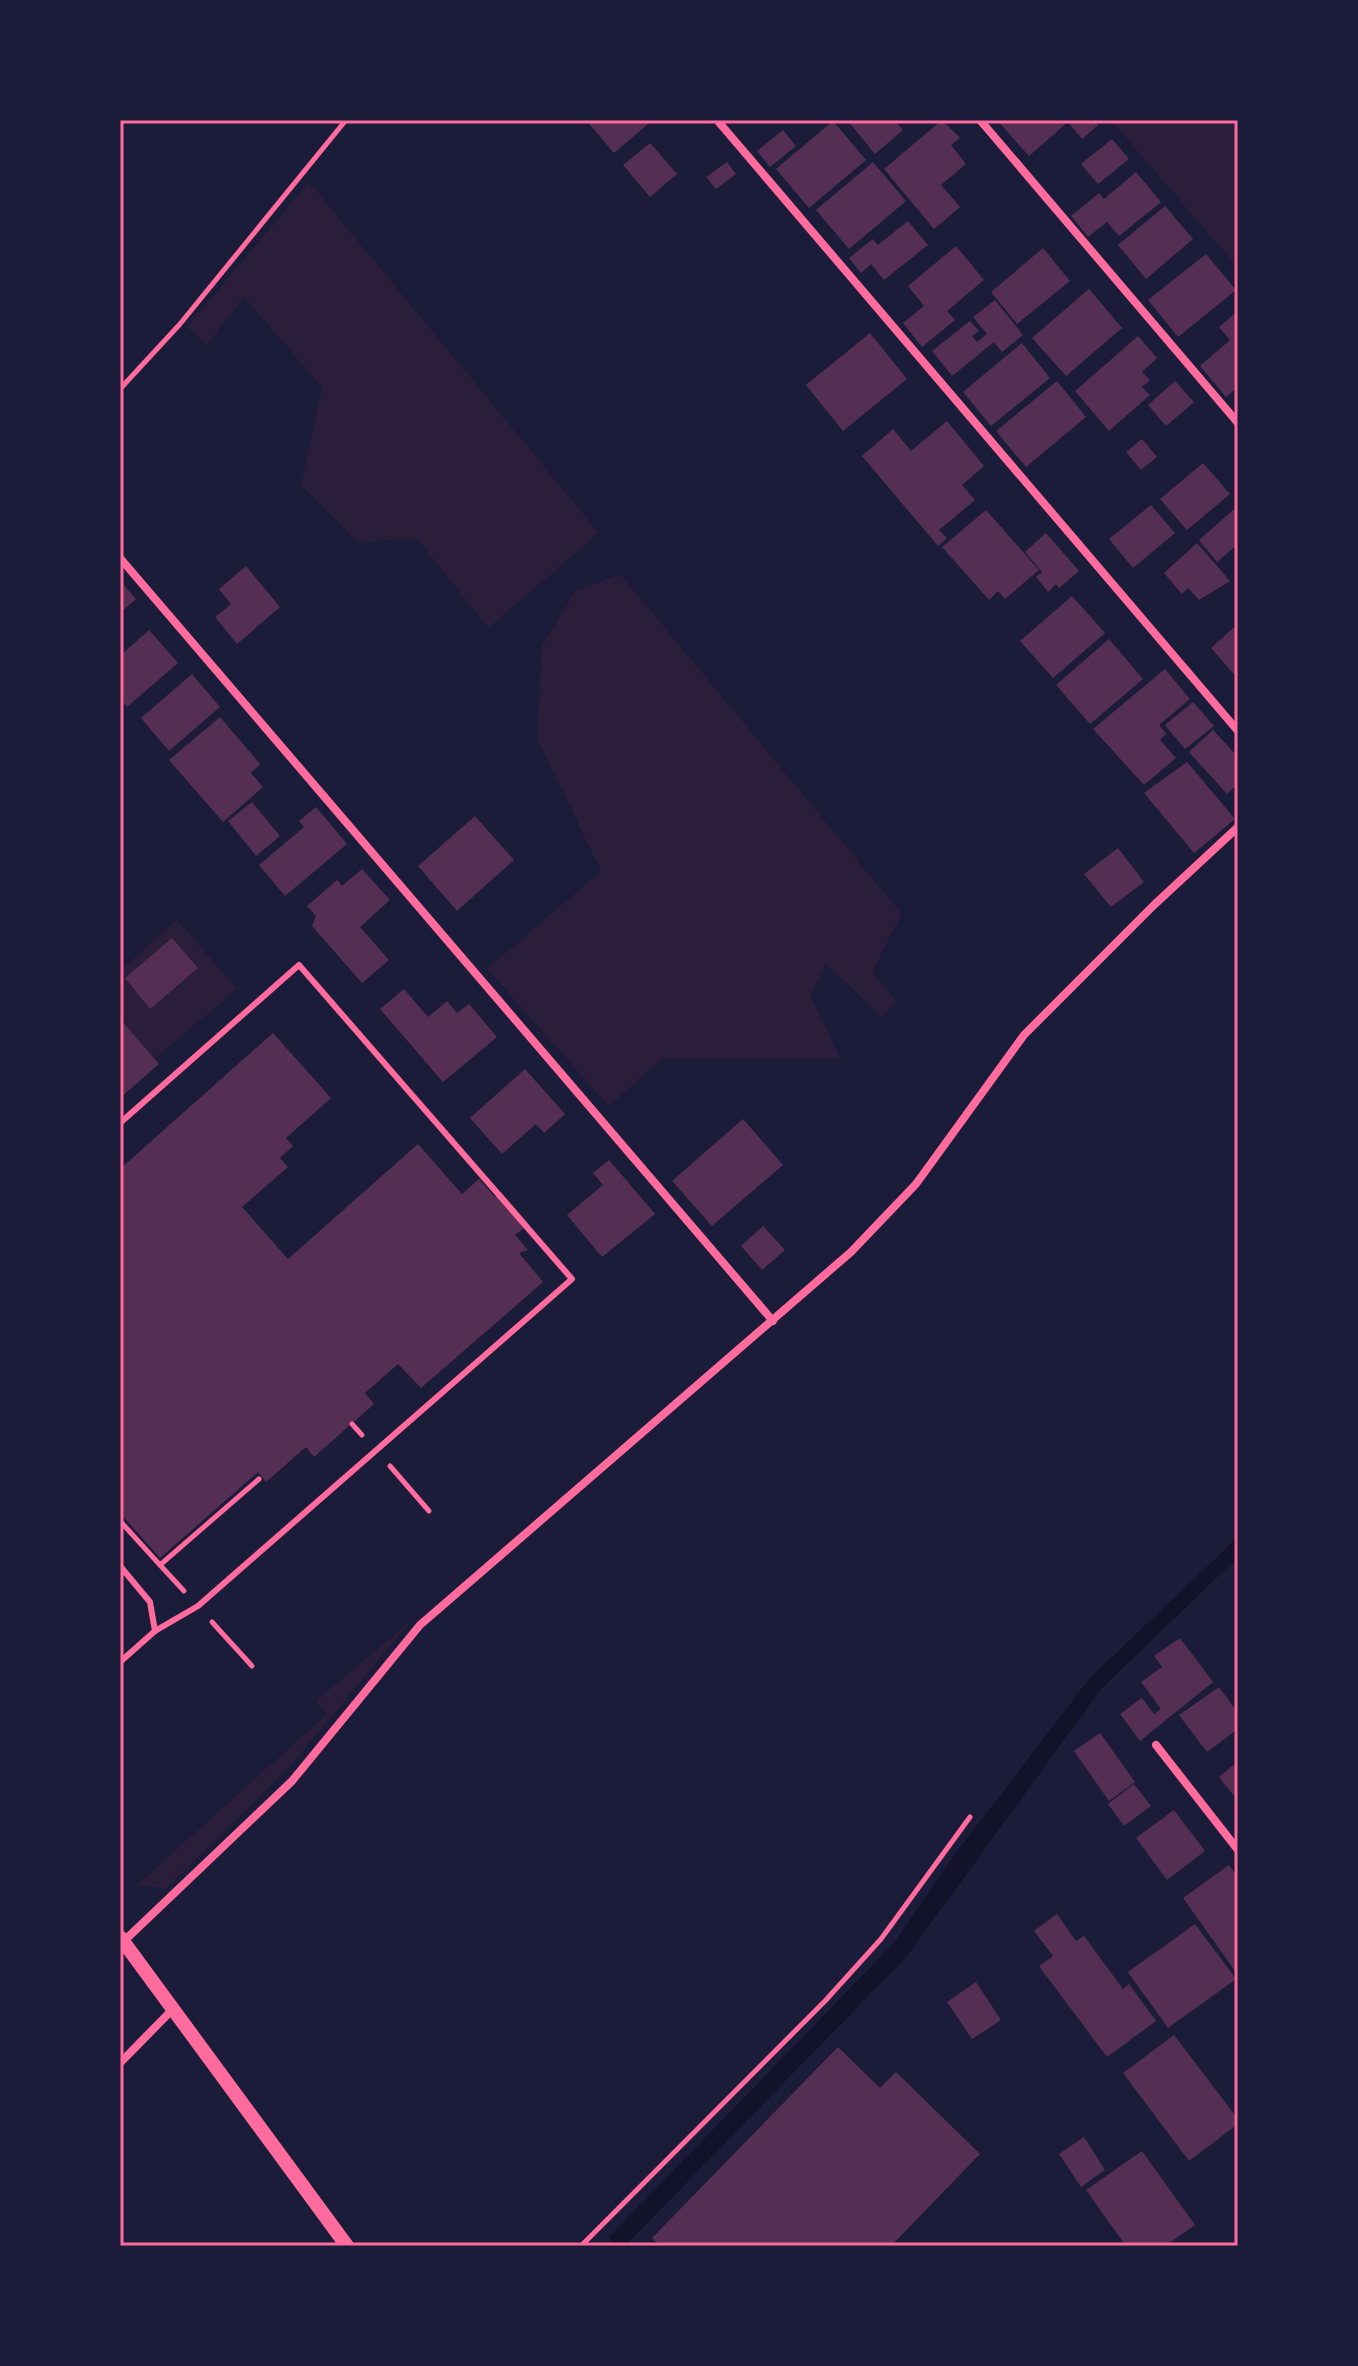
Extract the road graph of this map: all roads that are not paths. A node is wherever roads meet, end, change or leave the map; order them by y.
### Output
1 (717, 120) edge
2 (980, 120) edge
3 (1238, 423) edge
4 (120, 558) edge
5 (1238, 731) edge
6 (1238, 827) edge
7 (120, 1123) edge
8 (773, 1321) junction
9 (120, 1566) edge
10 (155, 1631) junction
11 (120, 1662) edge
12 (1156, 1745) dead end
13 (1238, 1850) edge
14 (122, 1939) edge
15 (173, 2009) junction
16 (120, 2063) edge
17 (347, 2246) edge

1 - 5 street
2 - 3 street
4 - 8 street
6 - 8 street
7 - 10 lane
8 - 14 street
9 - 10 lane
10 - 11 lane
12 - 13 street
14 - 15 street
15 - 16 street
15 - 17 street

